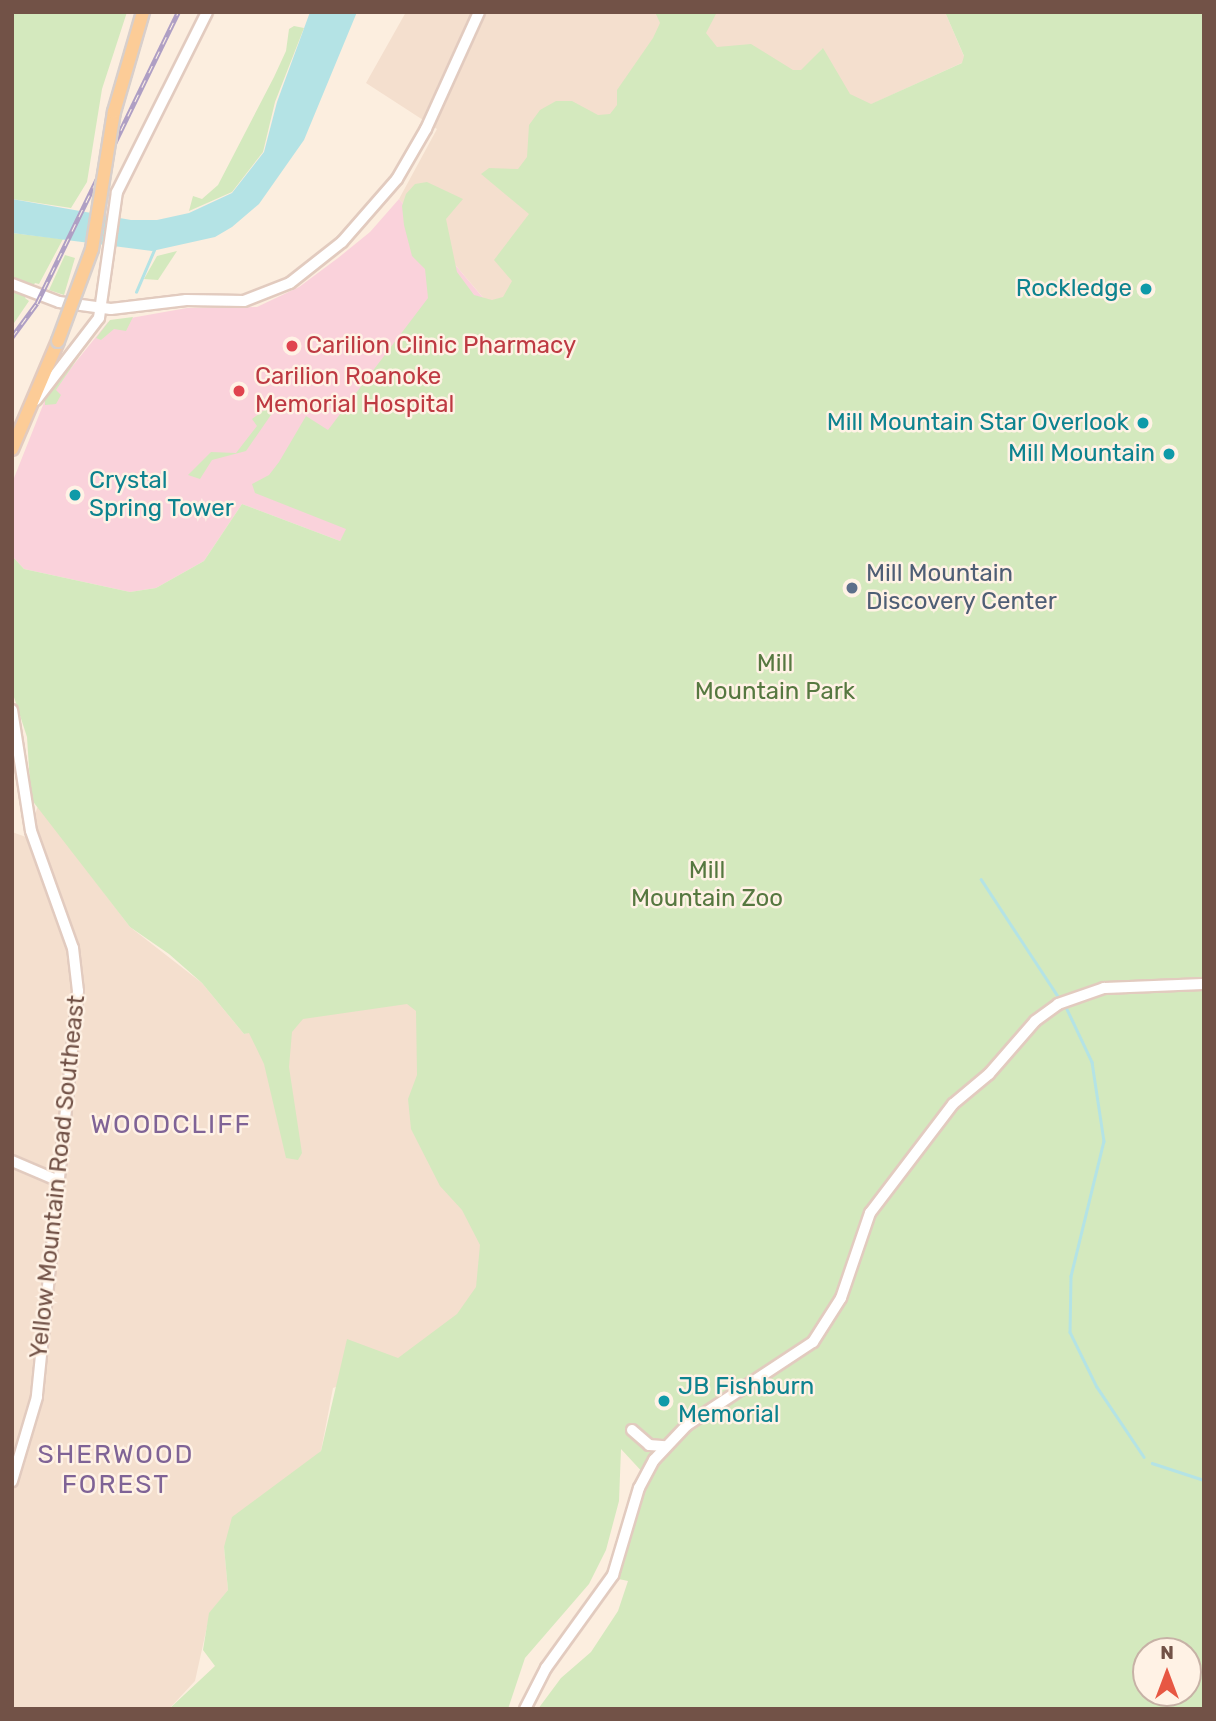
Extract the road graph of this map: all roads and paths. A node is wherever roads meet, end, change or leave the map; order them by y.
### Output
1 (143, 12) edge
2 (207, 12) edge
3 (479, 12) edge
4 (12, 284) edge
5 (100, 309) junction
6 (26, 411) junction
7 (12, 449) edge
8 (12, 710) edge
9 (1204, 984) edge
10 (12, 1161) edge
11 (59, 1181) junction
12 (632, 1430) dead end
13 (665, 1446) junction
14 (12, 1481) edge
15 (525, 1709) edge

1 - 6 main road, bridge
2 - 5 street
3 - 5 street
4 - 5 street
5 - 6 street
6 - 7 main road
8 - 11 street, Yellow Mountain Road Southeast
9 - 13 street
10 - 11 street
11 - 14 street, Yellow Mountain Road Southeast
12 - 13 street
13 - 15 street

